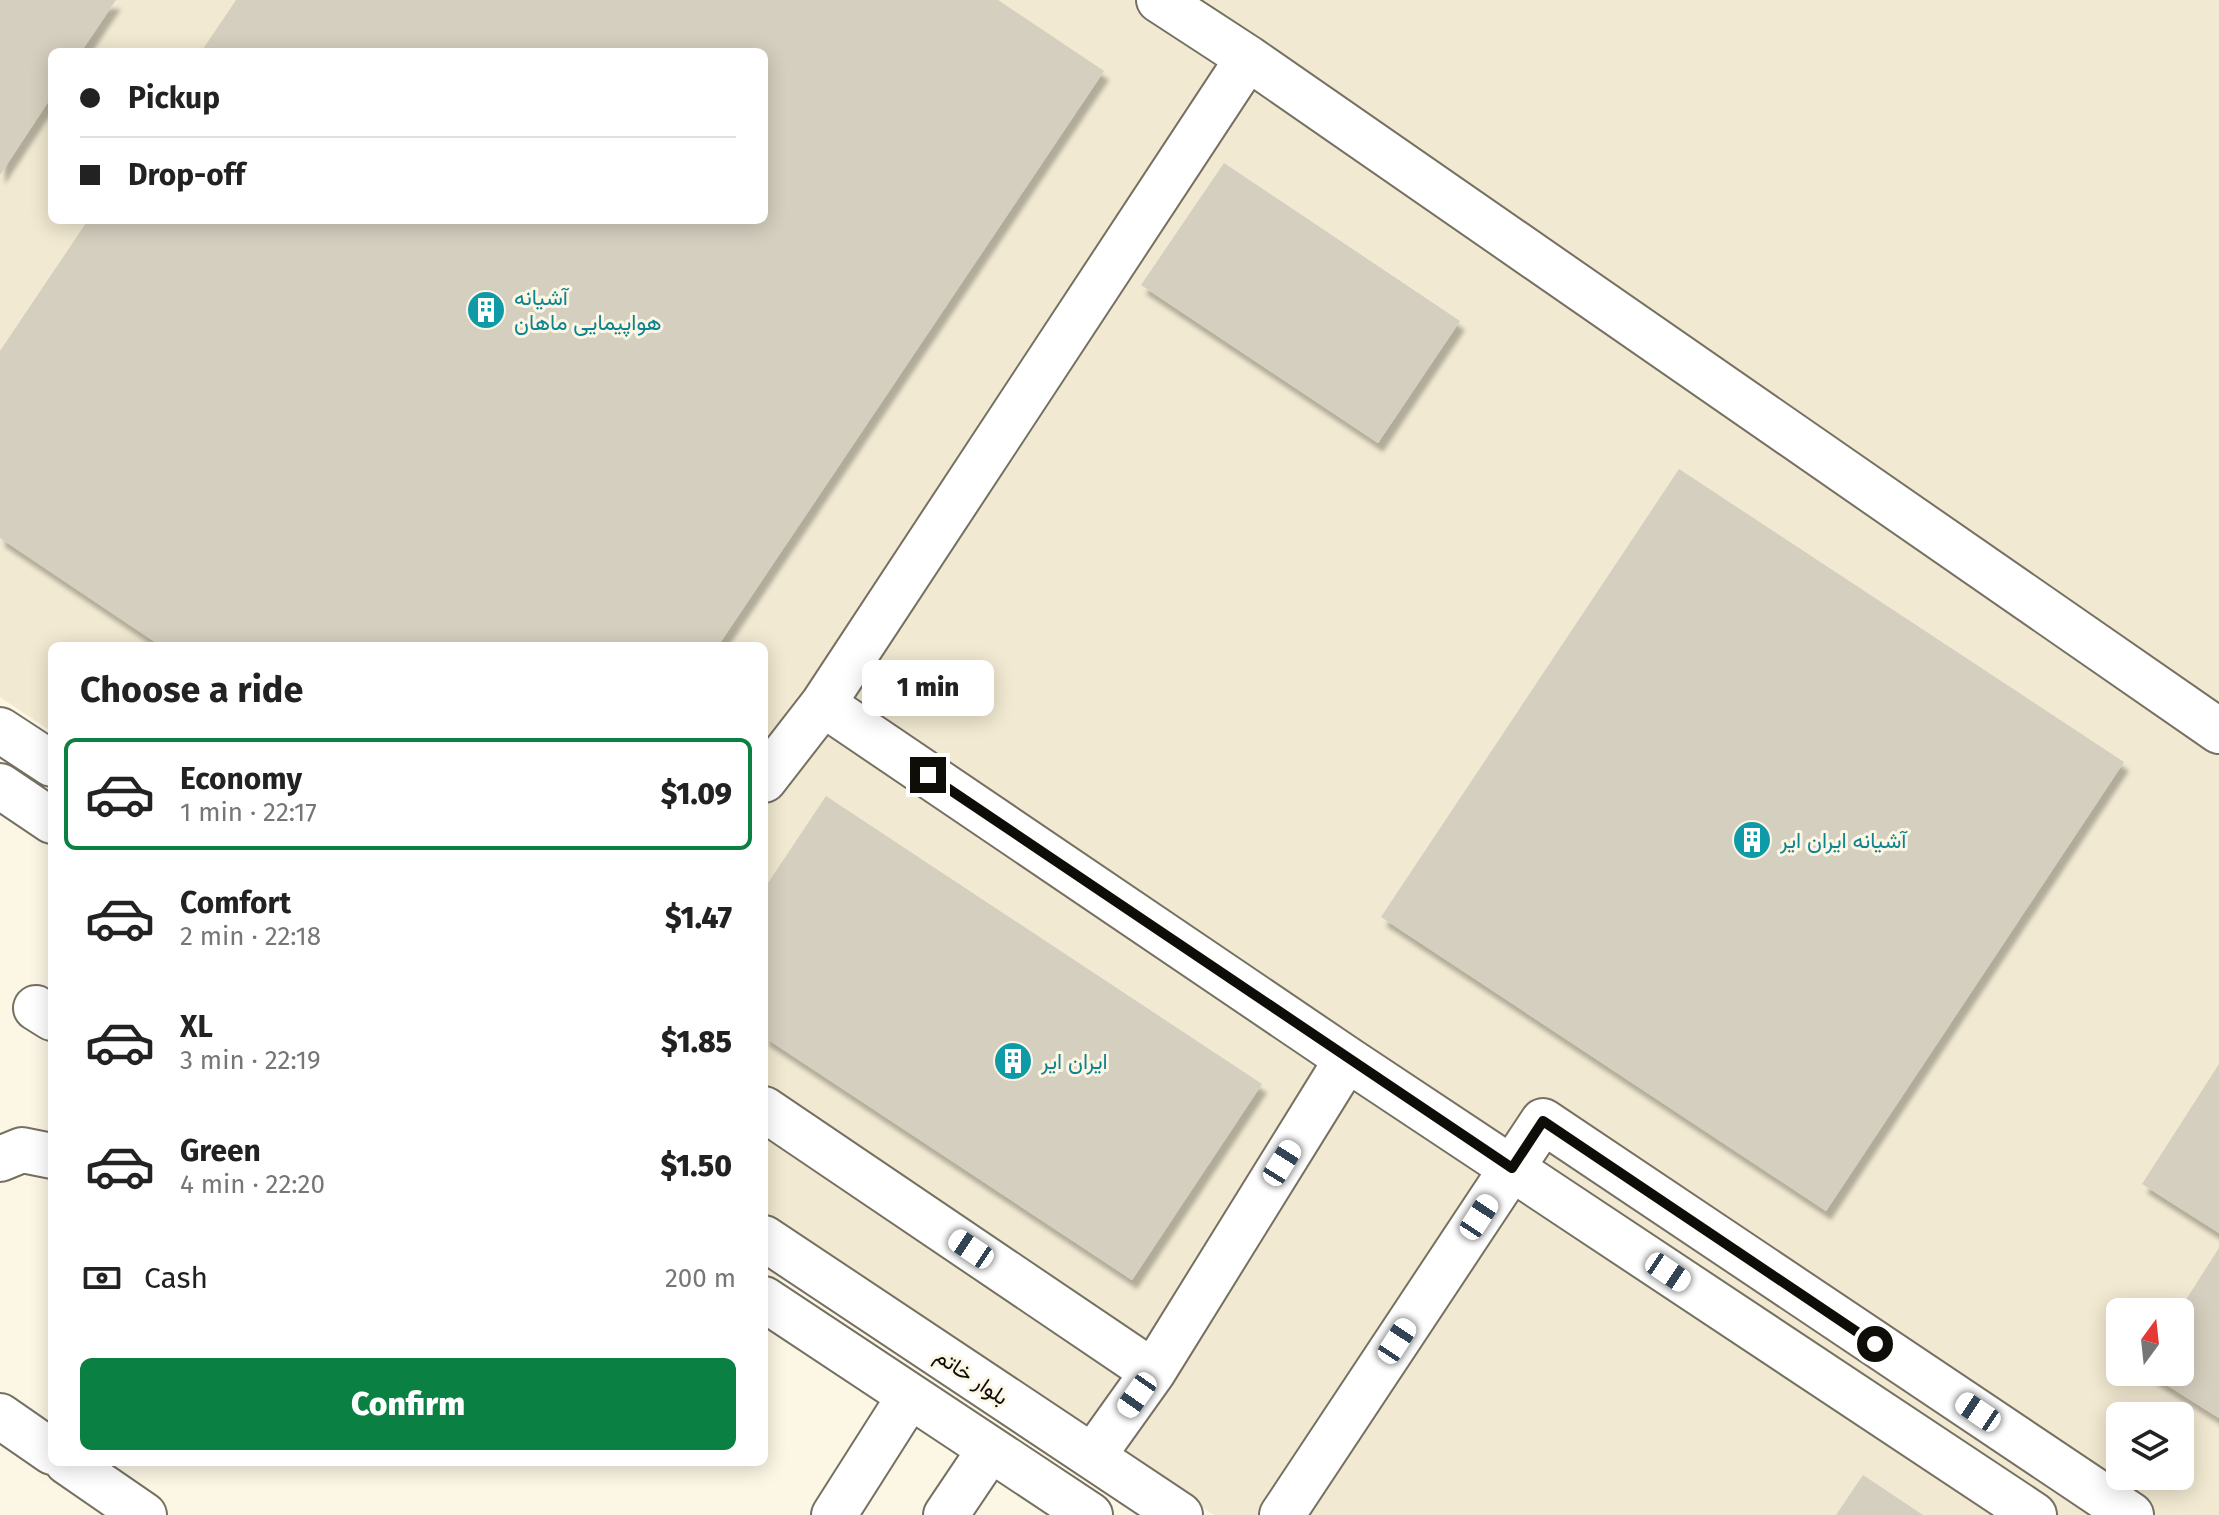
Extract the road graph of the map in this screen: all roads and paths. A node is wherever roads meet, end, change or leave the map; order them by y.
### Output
1 (1159, 0) edge
2 (1248, 58) junction
3 (823, 704) junction
4 (0, 730) edge
5 (2219, 731) edge
6 (48, 761) edge
7 (768, 775) edge
8 (0, 786) edge
9 (48, 818) edge
10 (1347, 1059) junction
11 (768, 1112) edge
12 (48, 1155) edge
13 (0, 1159) edge
14 (1512, 1168) junction
15 (768, 1241) edge
16 (768, 1302) edge
17 (1153, 1372) junction
18 (909, 1397) junction
19 (0, 1416) edge
20 (48, 1449) edge
21 (989, 1451) junction
22 (1104, 1463) junction
23 (73, 1466) edge
24 (1089, 1514) edge
25 (144, 1515) edge
26 (834, 1515) edge
27 (946, 1515) edge
28 (1180, 1515) edge
29 (1282, 1515) edge
30 (2034, 1515) edge
31 (2131, 1515) edge

1 - 2 lane
2 - 3 lane
2 - 5 lane
3 - 7 lane
3 - 10 lane
4 - 6 lane
8 - 9 lane
10 - 14 lane
10 - 17 lane
11 - 17 lane
12 - 13 lane
14 - 29 lane
14 - 30 lane
14 - 31 lane
15 - 22 lane, بلوار خاتم
16 - 18 lane
17 - 22 lane
18 - 21 lane
18 - 26 lane
19 - 20 lane
21 - 24 lane
21 - 27 lane
22 - 24 lane
22 - 28 lane, بلوار خاتم
23 - 25 lane

